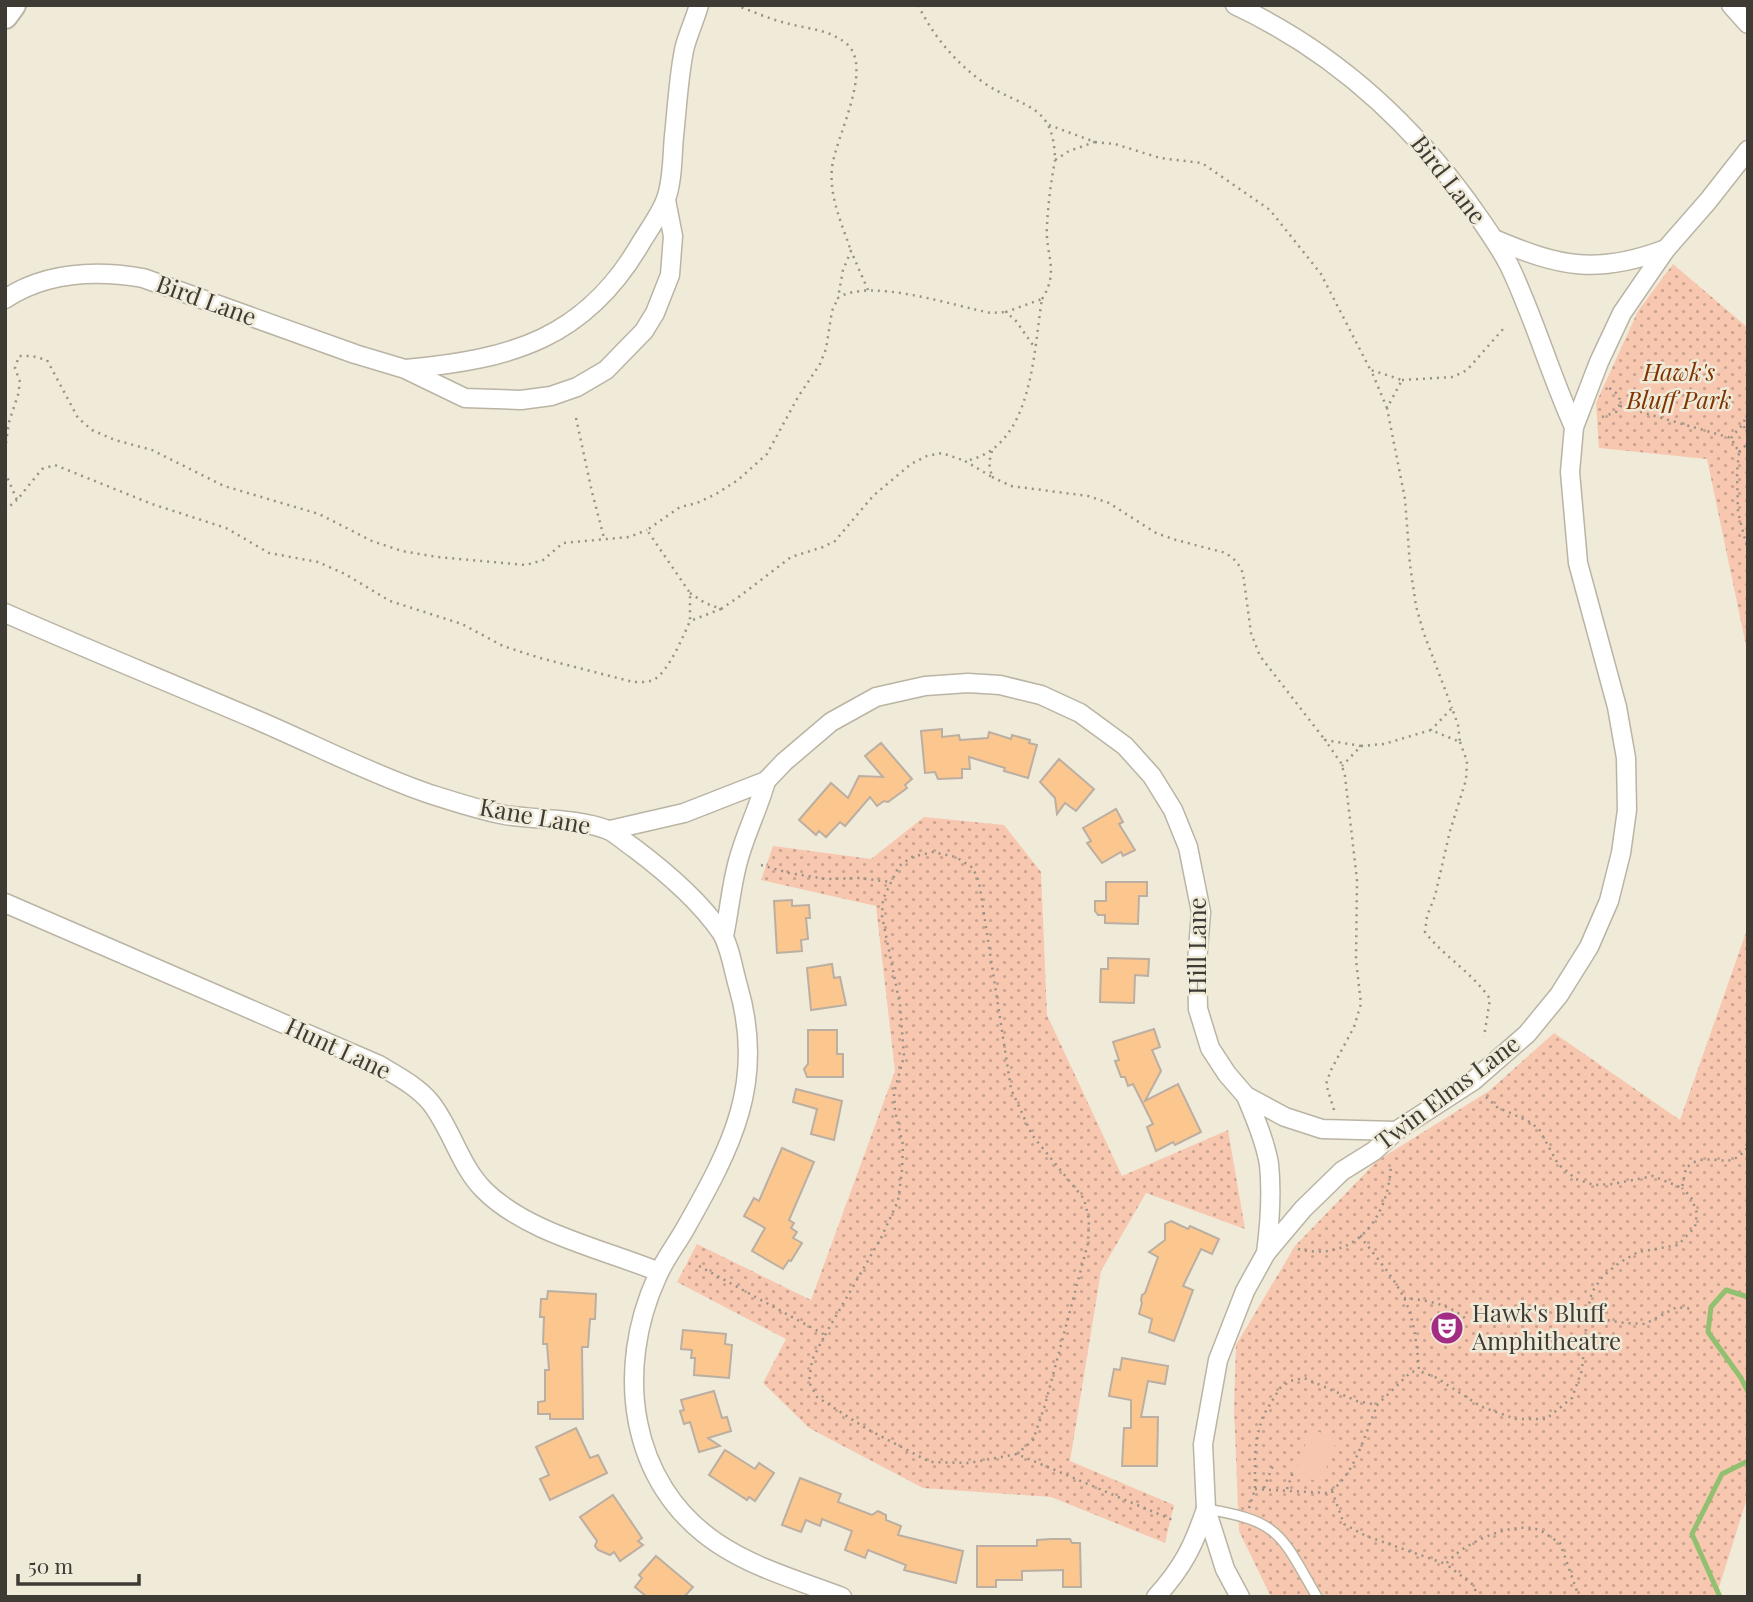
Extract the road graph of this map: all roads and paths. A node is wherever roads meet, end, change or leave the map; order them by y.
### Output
1 (13, 5) edge
2 (699, 5) edge
3 (735, 5) edge
4 (918, 5) edge
5 (1235, 5) edge
6 (1731, 5) edge
7 (5, 16) edge
8 (1748, 24) edge
9 (1049, 125) junction
10 (1095, 142) junction
11 (1748, 150) edge
12 (1055, 160) junction
13 (666, 200) junction
14 (1494, 239) junction
15 (1666, 248) junction
16 (851, 251) junction
17 (868, 290) junction
18 (838, 298) junction
19 (5, 299) edge
20 (1042, 299) junction
21 (1006, 312) junction
22 (1504, 328) dead end
23 (1035, 348) junction
24 (405, 369) junction
25 (1371, 370) junction
26 (1402, 380) junction
27 (1609, 388) dead end
28 (1620, 406) junction
29 (1387, 408) junction
30 (1748, 412) edge
31 (1602, 417) dead end
32 (576, 418) dead end
33 (1743, 424) junction
34 (1574, 427) junction
35 (1731, 438) junction
36 (5, 450) edge
37 (992, 451) junction
38 (1739, 452) junction
39 (965, 461) junction
40 (5, 472) edge
41 (992, 477) junction
42 (17, 500) junction
43 (5, 510) edge
44 (647, 530) junction
45 (605, 539) junction
46 (1748, 551) edge
47 (690, 593) junction
48 (720, 608) junction
49 (5, 613) edge
50 (690, 621) junction
51 (1452, 708) junction
52 (1431, 730) junction
53 (1325, 740) junction
54 (1460, 742) junction
55 (1361, 746) junction
56 (1342, 766) junction
57 (766, 781) junction
58 (610, 830) junction
59 (761, 865) dead end
60 (891, 882) junction
61 (5, 904) edge
62 (724, 936) junction
63 (1484, 1037) dead end
64 (1246, 1096) junction
65 (1486, 1097) dead end
66 (1334, 1110) dead end
67 (1396, 1131) junction
68 (1748, 1147) edge
69 (1391, 1164) dead end
70 (1682, 1188) junction
71 (1360, 1236) junction
72 (1298, 1249) dead end
73 (1266, 1253) junction
74 (699, 1266) dead end
75 (659, 1272) junction
76 (1404, 1298) junction
77 (1693, 1310) dead end
78 (1587, 1317) junction
79 (1467, 1320) dead end
80 (825, 1335) junction
81 (1419, 1371) junction
82 (1377, 1405) junction
83 (1017, 1454) junction
84 (1273, 1465) dead end
85 (1293, 1472) dead end
86 (1255, 1489) junction
87 (1264, 1489) junction
88 (1286, 1490) junction
89 (1332, 1491) junction
90 (1206, 1510) junction
91 (1245, 1516) junction
92 (1175, 1521) dead end
93 (1447, 1564) junction
94 (842, 1597) edge
95 (1156, 1597) edge
96 (1240, 1597) edge
97 (1317, 1597) edge
98 (1479, 1597) edge
99 (1579, 1597) edge

1 - 7 street
2 - 13 street, Bird Lane
3 - 16 path
4 - 9 path
5 - 14 street, Bird Lane
6 - 8 street
9 - 10 path
9 - 12 path
10 - 12 path
10 - 25 path
11 - 15 street, Twin Elms Lane
12 - 20 path
13 - 24 street, Bird Lane
13 - 24 street, Bird Lane
14 - 15 street
14 - 34 street, Bird Lane
15 - 34 street, Twin Elms Lane
16 - 17 path
16 - 18 path
17 - 18 path
17 - 21 path
18 - 44 path
19 - 24 street, Bird Lane
20 - 21 path
20 - 23 path
21 - 23 path
22 - 26 path
23 - 37 path
25 - 26 path
25 - 29 path
26 - 29 path
27 - 28 path
28 - 31 path
28 - 35 path
29 - 51 path
30 - 33 path
32 - 45 path
33 - 35 path
33 - 38 path
34 - 67 street, Twin Elms Lane
35 - 38 path
36 - 45 path
37 - 39 path
37 - 41 path
38 - 46 path
39 - 41 path
39 - 48 path
40 - 42 path
41 - 53 path
42 - 43 path
42 - 50 path
44 - 45 path
44 - 47 path
47 - 48 path
47 - 50 path
48 - 50 path
49 - 58 street, Kane Lane
51 - 52 path
51 - 54 path
52 - 54 path
52 - 55 path
53 - 55 path
53 - 56 path
54 - 63 path
55 - 56 path
56 - 66 path
57 - 58 street
57 - 62 street
57 - 64 street, Hill Lane
58 - 62 street, Kane Lane
59 - 60 path
60 - 80 path
60 - 83 path
61 - 75 street, Hunt Lane
62 - 75 street, Kane Lane
64 - 67 street
64 - 73 street
65 - 70 path
67 - 73 street, Twin Elms Lane
68 - 70 path
69 - 71 path
70 - 78 path
71 - 72 path
71 - 76 path
73 - 90 street, Twin Elms Lane
74 - 80 path
75 - 94 street, Kane Lane
76 - 79 path
76 - 81 path
77 - 78 path
78 - 81 path
80 - 83 path
81 - 82 path
82 - 86 path
82 - 89 path
83 - 92 path
84 - 87 path
85 - 88 path
86 - 87 path
86 - 91 path
87 - 88 path
88 - 89 path
89 - 93 path
90 - 91 lane
90 - 95 street
90 - 96 street, Twin Elms Lane
91 - 97 lane
93 - 98 path
93 - 99 path

